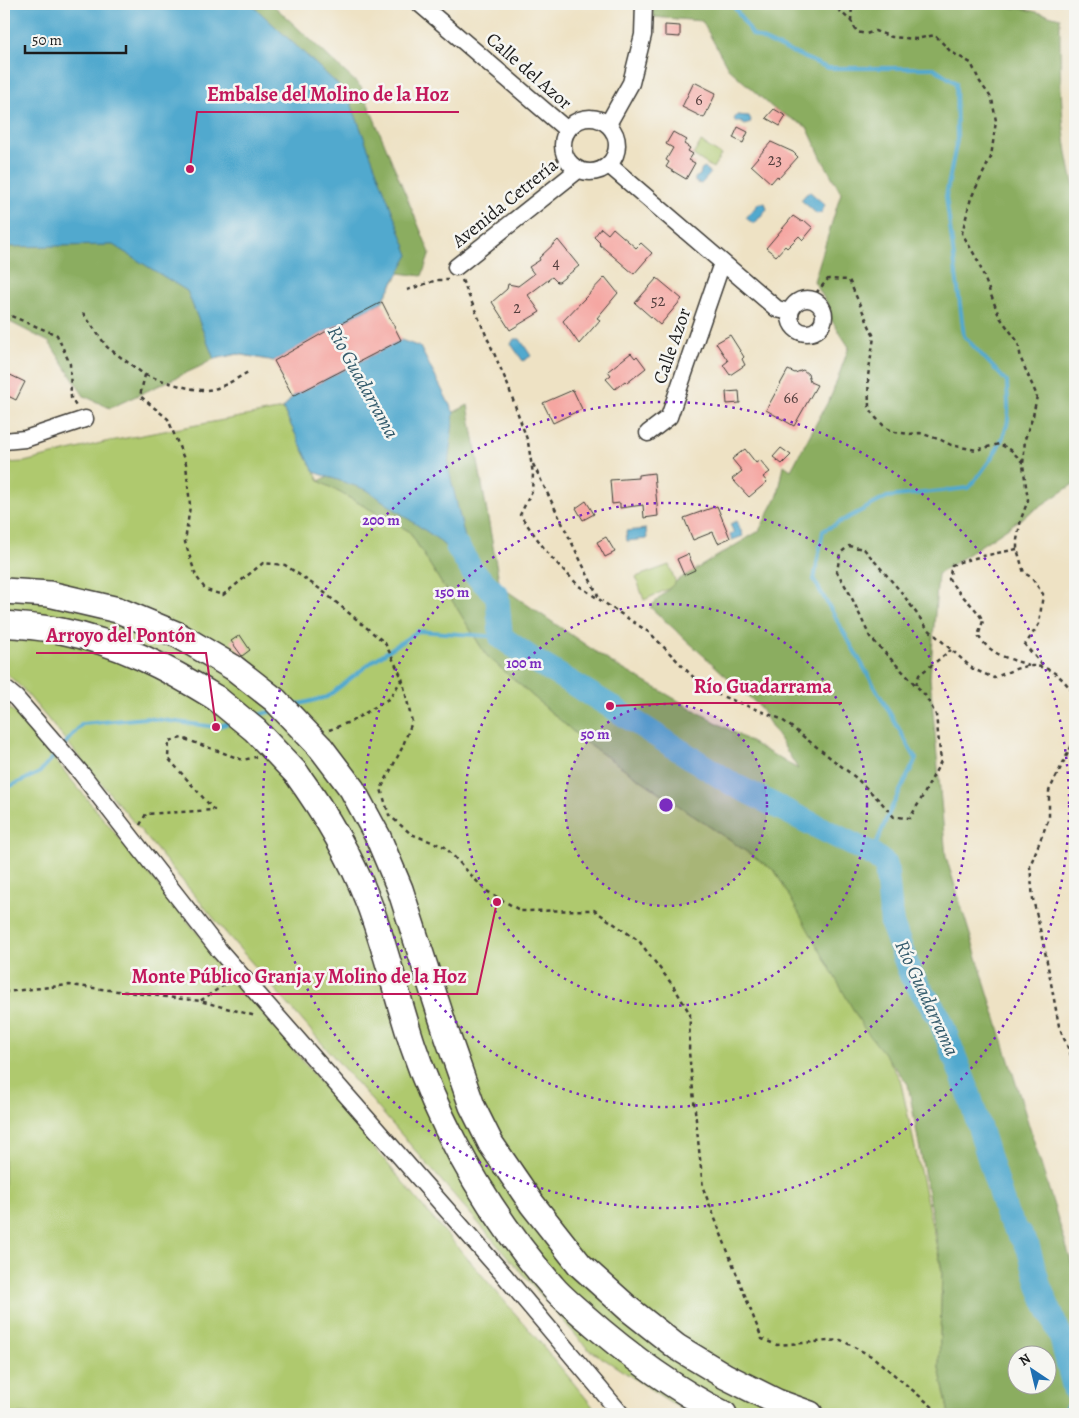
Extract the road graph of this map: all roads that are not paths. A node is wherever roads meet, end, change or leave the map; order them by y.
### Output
1 (420, 4) edge
2 (644, 4) edge
3 (608, 124) junction
4 (566, 130) junction
5 (609, 165) junction
6 (578, 170) junction
7 (722, 263) junction
8 (459, 273) road end
9 (790, 312) junction
10 (85, 419) road end
11 (648, 433) dead end
12 (4, 441) edge
13 (4, 576) edge
14 (4, 591) edge
15 (4, 624) edge
16 (178, 635) junction
17 (4, 688) edge
18 (621, 1414) edge
19 (724, 1414) edge
20 (810, 1414) edge

1 - 4 street, Calle del Azor
2 - 3 street
3 - 4 street
3 - 5 street
4 - 6 street
5 - 6 street
5 - 7 street
6 - 8 street, Avenida Cetrería
7 - 9 street
7 - 11 street, Calle Azor
9 - 9 street
10 - 12 street
13 - 16 highway
14 - 16 highway
15 - 19 highway, bridge
16 - 20 highway, bridge
17 - 18 street

